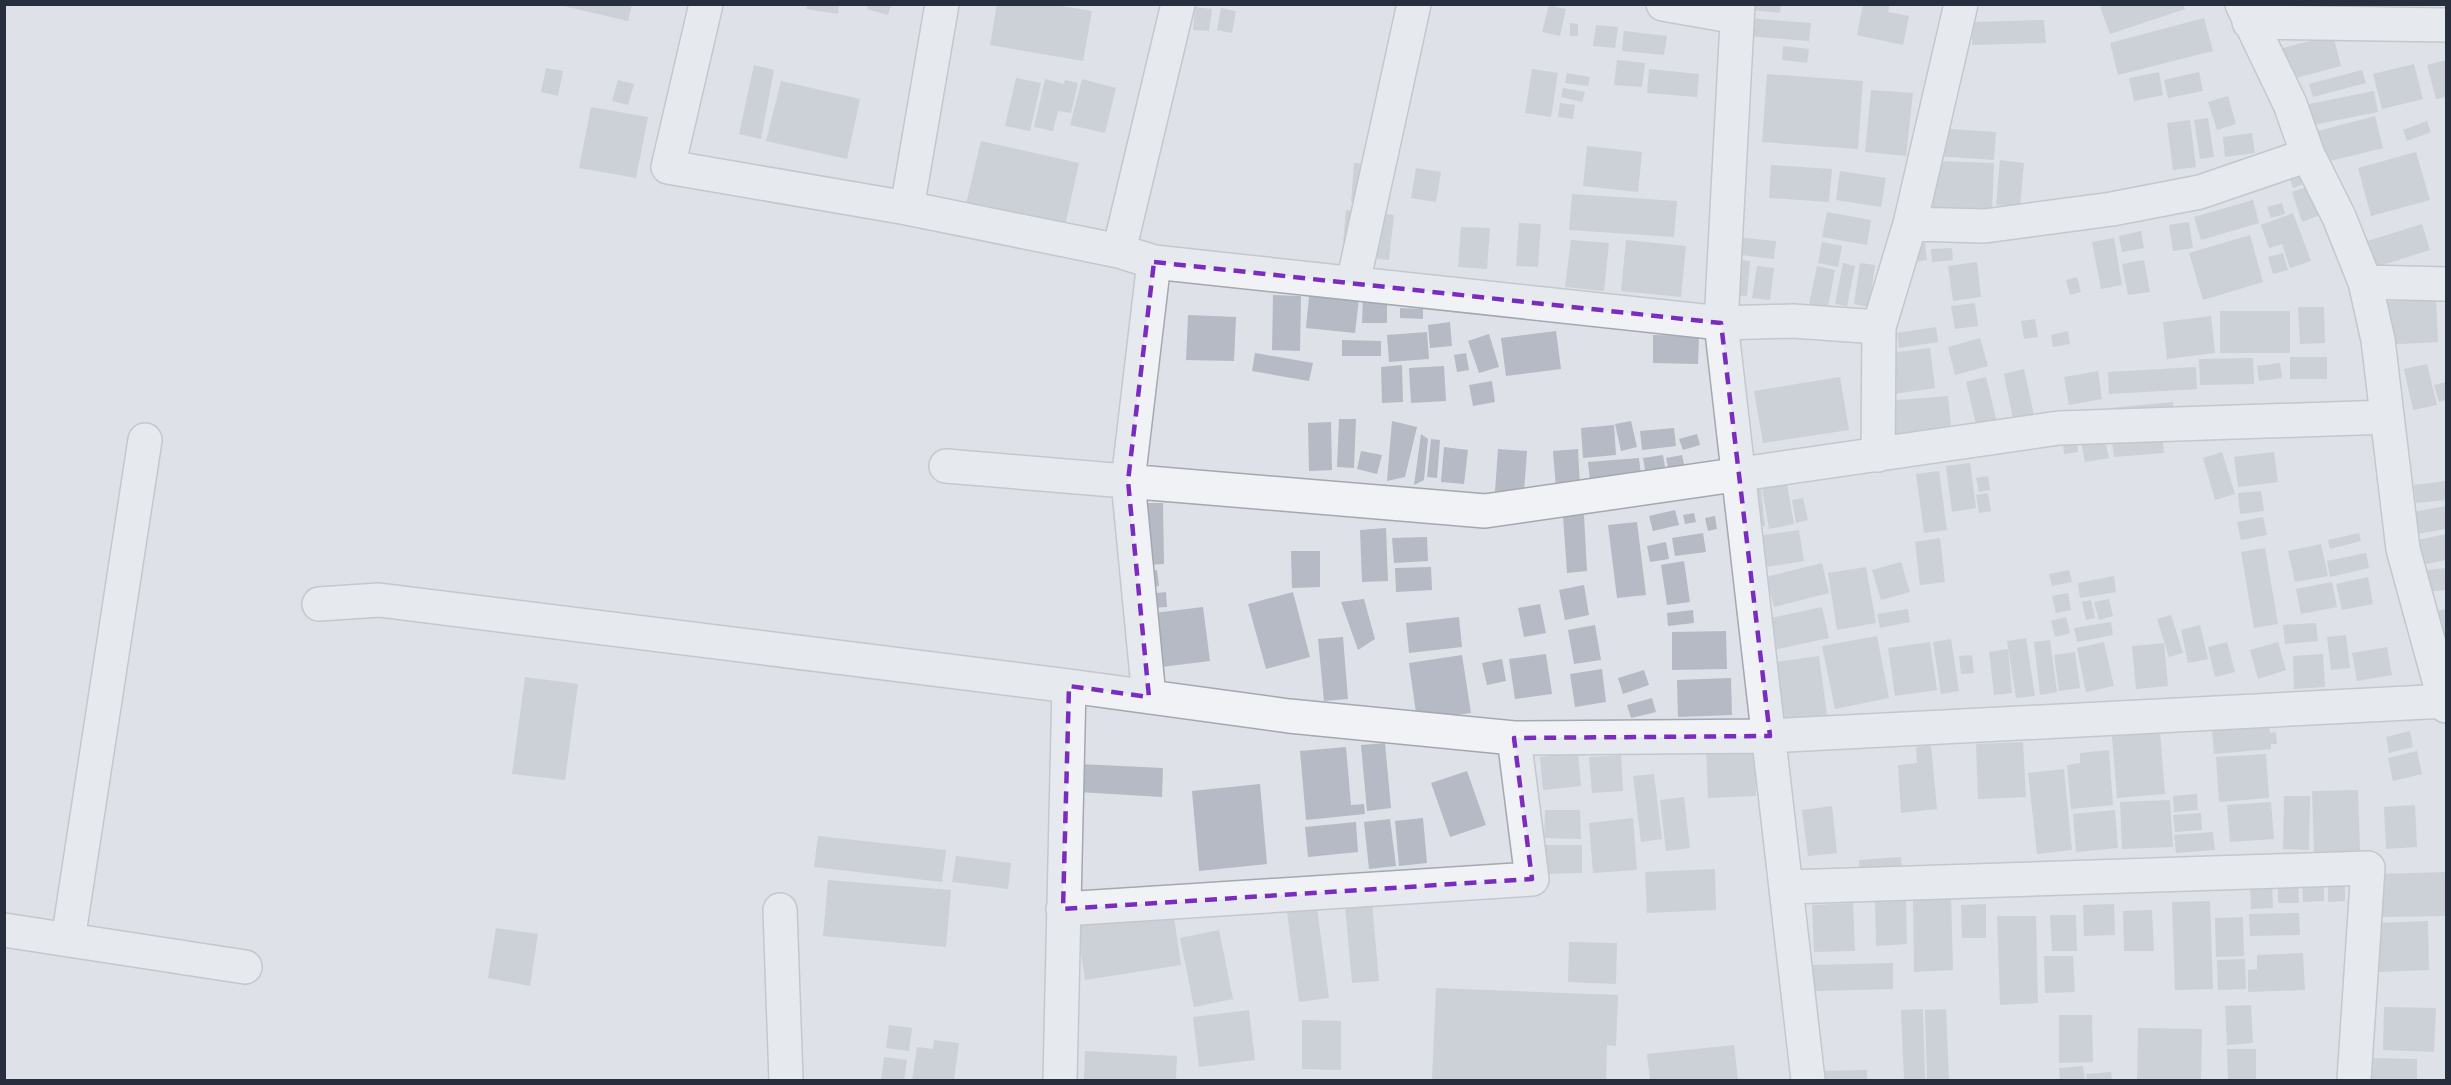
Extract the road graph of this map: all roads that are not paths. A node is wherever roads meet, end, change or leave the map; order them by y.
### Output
1 (706, 4) edge
2 (942, 4) edge
3 (1178, 4) edge
4 (1414, 4) edge
5 (1663, 4) edge
6 (1961, 4) edge
7 (1738, 11) edge
8 (2246, 13) edge
9 (2446, 25) edge
10 (2308, 155) junction
11 (907, 208) junction
12 (1910, 224) junction
13 (1119, 251) junction
14 (1154, 262) junction
15 (2365, 282) junction
16 (1353, 283) junction
17 (2446, 284) edge
18 (1721, 323) junction
19 (1879, 327) junction
20 (2387, 417) junction
21 (145, 440) dead end
22 (1878, 454) junction
23 (946, 466) dead end
24 (1739, 475) junction
25 (1128, 482) junction
26 (319, 603) dead end
27 (1069, 686) junction
28 (1149, 697) junction
29 (2446, 703) edge
30 (1770, 736) junction
31 (1514, 738) junction
32 (1788, 887) junction
33 (1063, 909) junction
34 (780, 910) dead end
35 (4, 930) edge
36 (68, 940) junction
37 (245, 968) dead end
38 (786, 1080) edge
39 (1060, 1080) edge
40 (1808, 1080) edge
41 (2354, 1080) edge

1 - 11 street
2 - 11 street
3 - 13 street
4 - 16 street
5 - 7 street
6 - 12 street
7 - 18 street
8 - 9 street
8 - 10 street
10 - 12 street
10 - 15 street
11 - 13 street
12 - 19 street
13 - 14 street
14 - 16 street
14 - 25 street
15 - 17 street
15 - 20 street
16 - 18 street
18 - 19 street
18 - 24 street
19 - 22 street
20 - 22 street
20 - 29 street
21 - 36 street
22 - 24 street
23 - 25 street
24 - 25 street
24 - 30 street
25 - 28 street
26 - 27 street
27 - 28 street
27 - 33 street
28 - 31 street
29 - 30 street
30 - 31 street
30 - 32 street
31 - 33 street
32 - 40 street
32 - 41 street
33 - 39 street
34 - 38 street
35 - 36 street
36 - 37 street

